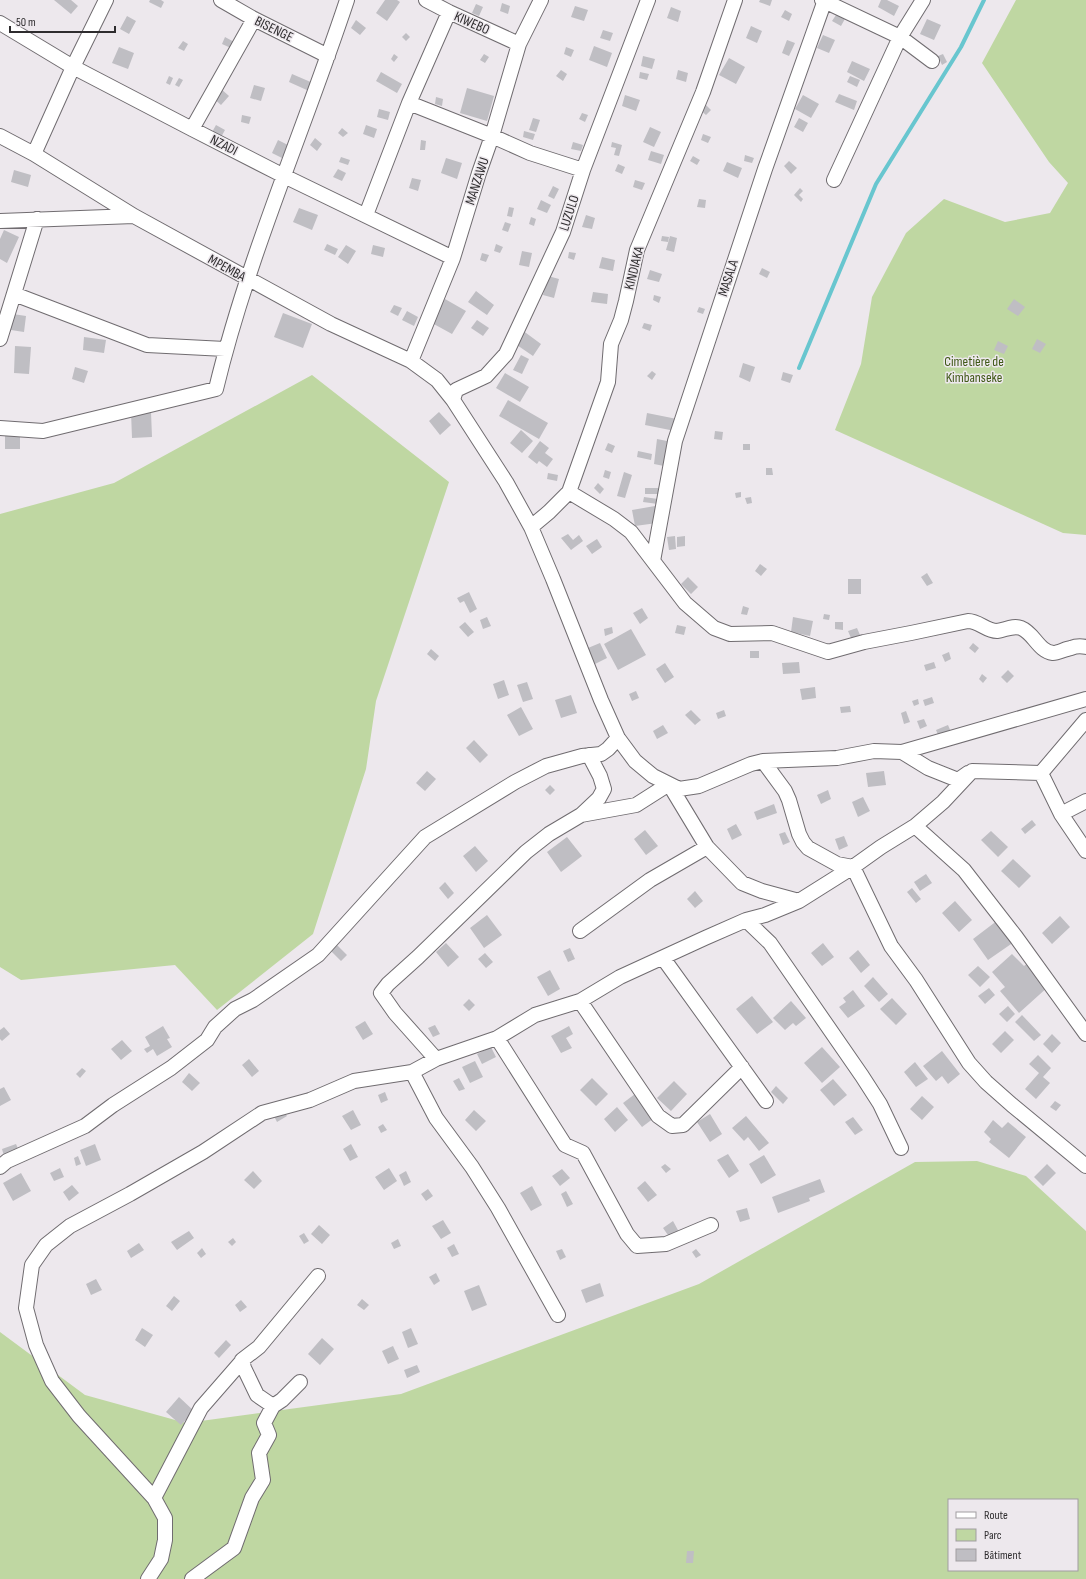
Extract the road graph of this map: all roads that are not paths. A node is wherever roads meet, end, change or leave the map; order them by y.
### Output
1 (106, 0) edge
2 (221, 0) edge
3 (347, 0) edge
4 (426, 0) edge
5 (541, 0) edge
6 (648, 0) edge
7 (735, 0) edge
8 (824, 0) edge
9 (923, 0) edge
10 (448, 12) junction
11 (254, 19) junction
12 (0, 23) edge
13 (900, 37) junction
14 (519, 44) junction
15 (328, 56) junction
16 (932, 61) dead end
17 (73, 67) junction
18 (408, 104) junction
19 (192, 129) junction
20 (0, 136) edge
21 (492, 136) junction
22 (34, 154) junction
23 (583, 170) junction
24 (284, 176) junction
25 (834, 180) dead end
26 (366, 215) junction
27 (134, 216) junction
28 (37, 220) junction
29 (0, 221) edge
30 (453, 258) junction
31 (247, 279) junction
32 (14, 294) junction
33 (0, 339) edge
34 (225, 349) junction
35 (411, 361) junction
36 (453, 400) junction
37 (0, 428) edge
38 (569, 492) junction
39 (531, 527) junction
40 (652, 562) junction
41 (1086, 647) edge
42 (1086, 699) edge
43 (1086, 720) edge
44 (618, 738) junction
45 (902, 752) junction
46 (589, 755) junction
47 (763, 761) junction
48 (972, 771) junction
49 (1041, 773) junction
50 (669, 784) junction
51 (1086, 801) edge
52 (1061, 814) junction
53 (581, 815) junction
54 (915, 826) junction
55 (707, 848) junction
56 (1086, 851) edge
57 (853, 867) junction
58 (799, 901) junction
59 (746, 920) junction
60 (580, 931) dead end
61 (663, 958) junction
62 (580, 1001) junction
63 (1086, 1034) edge
64 (497, 1038) junction
65 (436, 1060) junction
66 (742, 1067) junction
67 (412, 1072) junction
68 (766, 1101) dead end
69 (901, 1148) dead end
70 (1086, 1166) edge
71 (0, 1167) edge
72 (711, 1225) dead end
73 (318, 1276) dead end
74 (558, 1315) dead end
75 (242, 1361) junction
76 (300, 1382) dead end
77 (273, 1406) junction
78 (154, 1498) junction
79 (148, 1579) edge
80 (192, 1579) edge

1 - 17 street
2 - 11 street, BISENGE
3 - 15 street
4 - 10 street, KIWEBO
5 - 14 street, MANZAWU
6 - 23 street, LUZULO
7 - 38 street, KINDIAKA
8 - 13 street
8 - 40 street, MASALA
9 - 13 street
10 - 14 street, KIWEBO
10 - 18 street
11 - 15 street, BISENGE
11 - 19 street
12 - 17 street, NZADI
13 - 16 street
13 - 25 street
14 - 21 street, MANZAWU
15 - 24 street
17 - 19 street, NZADI
17 - 22 street
18 - 21 street
18 - 26 street
19 - 24 street, NZADI
20 - 22 street, MPEMBA
21 - 23 street
21 - 30 street, MANZAWU
22 - 27 street, MPEMBA
23 - 36 street, LUZULO
24 - 26 street, NZADI
24 - 31 street
26 - 30 street, NZADI
27 - 28 street
27 - 31 street, MPEMBA
28 - 29 street
28 - 32 street
30 - 35 street, MANZAWU
31 - 34 street
31 - 35 street, MPEMBA
32 - 33 street
32 - 34 street
34 - 37 street
35 - 36 street, MPEMBA
36 - 39 street, MPEMBA
38 - 39 street, KINDIAKA
38 - 40 street
39 - 44 street, MPEMBA
40 - 41 street
42 - 45 street
43 - 49 street
44 - 46 street
44 - 50 street, MPEMBA
45 - 47 street, MPEMBA
45 - 48 street
46 - 53 street
46 - 71 street
47 - 50 street, MPEMBA
47 - 57 street
48 - 49 street
48 - 54 street
49 - 52 street
50 - 53 street
50 - 55 street
51 - 52 street
52 - 56 street
53 - 65 street
54 - 57 street
54 - 63 street
55 - 58 street
55 - 60 street
57 - 58 street
57 - 70 street
58 - 59 street
59 - 61 street
59 - 69 street
61 - 62 street
61 - 66 street
62 - 64 street
62 - 66 street
64 - 65 street
64 - 72 street
65 - 67 street
66 - 68 street
67 - 74 street
67 - 78 street
73 - 75 street
75 - 77 street
75 - 78 street
76 - 77 street
77 - 80 street
78 - 79 street

